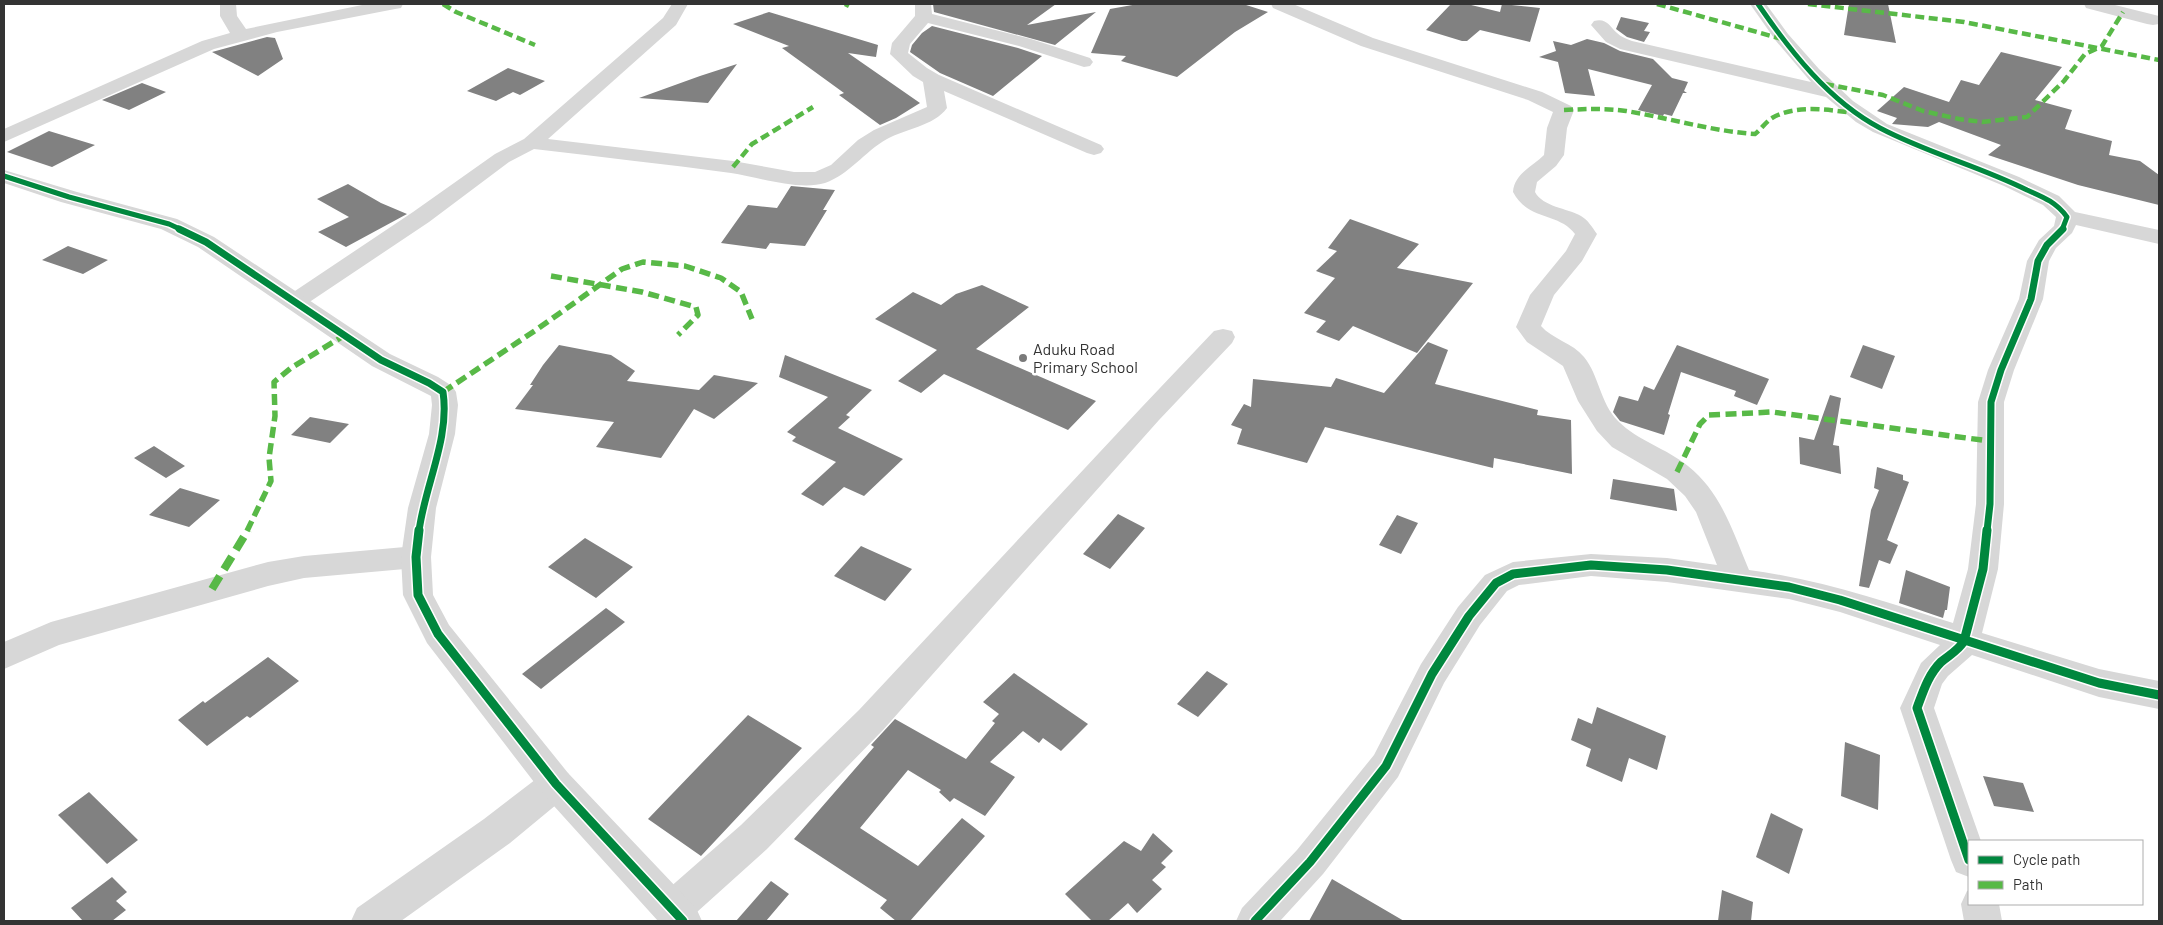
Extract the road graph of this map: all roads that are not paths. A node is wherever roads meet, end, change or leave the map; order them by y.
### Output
1 (228, 4) edge
2 (395, 4) edge
3 (680, 4) edge
4 (1279, 4) edge
5 (1758, 4) edge
6 (2092, 4) edge
7 (924, 10) edge
8 (2152, 20) dead end
9 (1600, 25) dead end
10 (241, 34) junction
11 (1084, 62) dead end
12 (932, 79) junction
13 (1833, 94) junction
14 (4, 136) edge
15 (531, 144) junction
16 (1094, 149) dead end
17 (4, 176) edge
18 (2067, 217) junction
19 (2159, 237) edge
20 (294, 302) junction
21 (1223, 337) dead end
22 (416, 557) junction
23 (1738, 579) junction
24 (1964, 641) junction
25 (4, 656) edge
26 (2159, 695) edge
27 (556, 784) junction
28 (1968, 857) edge
29 (1980, 905) edge
30 (678, 915) edge
31 (370, 921) edge
32 (1255, 921) edge
33 (1983, 921) edge

1 - 10 street
2 - 10 street
3 - 15 street
4 - 23 street
5 - 13 street
6 - 8 street
7 - 11 street
7 - 12 street
9 - 13 street
10 - 14 street
12 - 15 street
12 - 16 street
13 - 18 street
15 - 20 street
17 - 20 street
18 - 19 street
18 - 24 street
20 - 22 street
21 - 30 street
22 - 25 street
22 - 27 street
23 - 24 street
23 - 32 street
24 - 26 street
24 - 28 street
27 - 30 street
27 - 31 street
29 - 33 street

